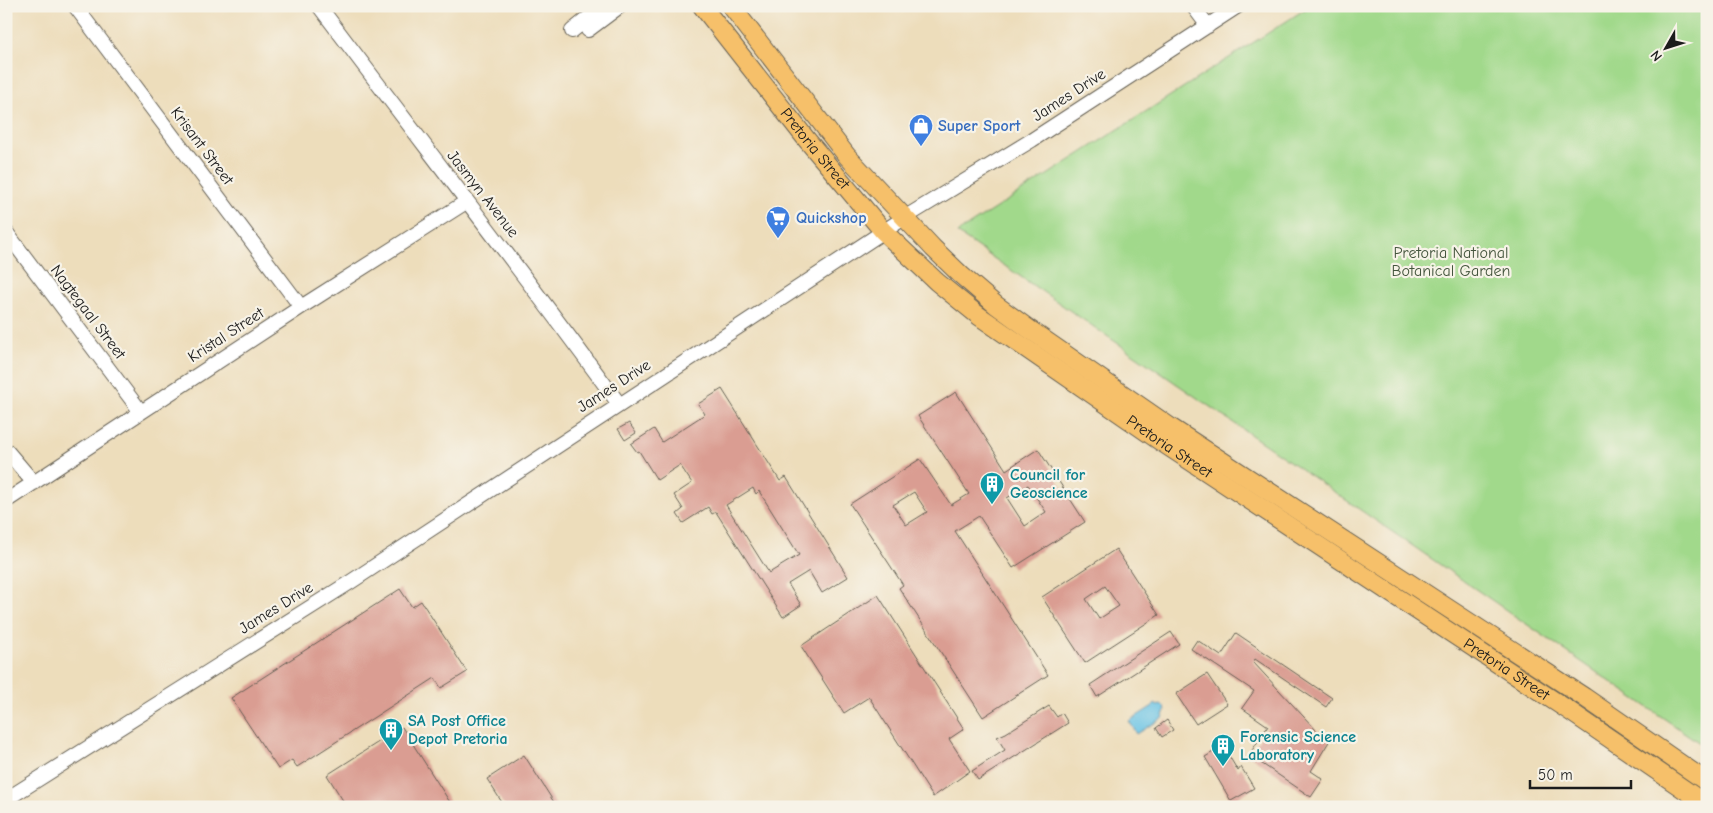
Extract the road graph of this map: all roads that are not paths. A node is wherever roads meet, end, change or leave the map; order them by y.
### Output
1 (76, 6) edge
2 (319, 6) edge
3 (603, 6) edge
4 (620, 6) edge
5 (702, 6) edge
6 (730, 6) edge
7 (1193, 6) edge
8 (1238, 6) edge
9 (1208, 26) junction
10 (588, 30) dead end
11 (572, 31) dead end
12 (466, 202) junction
13 (904, 218) junction
14 (883, 231) junction
15 (6, 232) edge
16 (301, 307) junction
17 (619, 404) junction
18 (141, 412) junction
19 (6, 450) edge
20 (34, 483) junction
21 (6, 501) edge
22 (1707, 782) edge
23 (8, 796) edge
24 (1707, 805) edge

1 - 16 street, Krisant Street
2 - 12 street, Jasmyn Avenue
3 - 11 street
4 - 10 street
5 - 14 main road, Pretoria Street
6 - 13 main road, Pretoria Street
7 - 9 street
8 - 9 street, James Drive
9 - 13 street, James Drive
12 - 16 street, Kristal Street
12 - 17 street, Jasmyn Avenue
13 - 14 street, James Drive
13 - 22 main road, Pretoria Street
14 - 17 street, James Drive
14 - 24 main road, Pretoria Street
15 - 18 street, Nagtegaal Street
16 - 18 street, Kristal Street
17 - 23 street, James Drive
18 - 20 street, Kristal Street
19 - 20 street
20 - 21 street, Kristal Street

